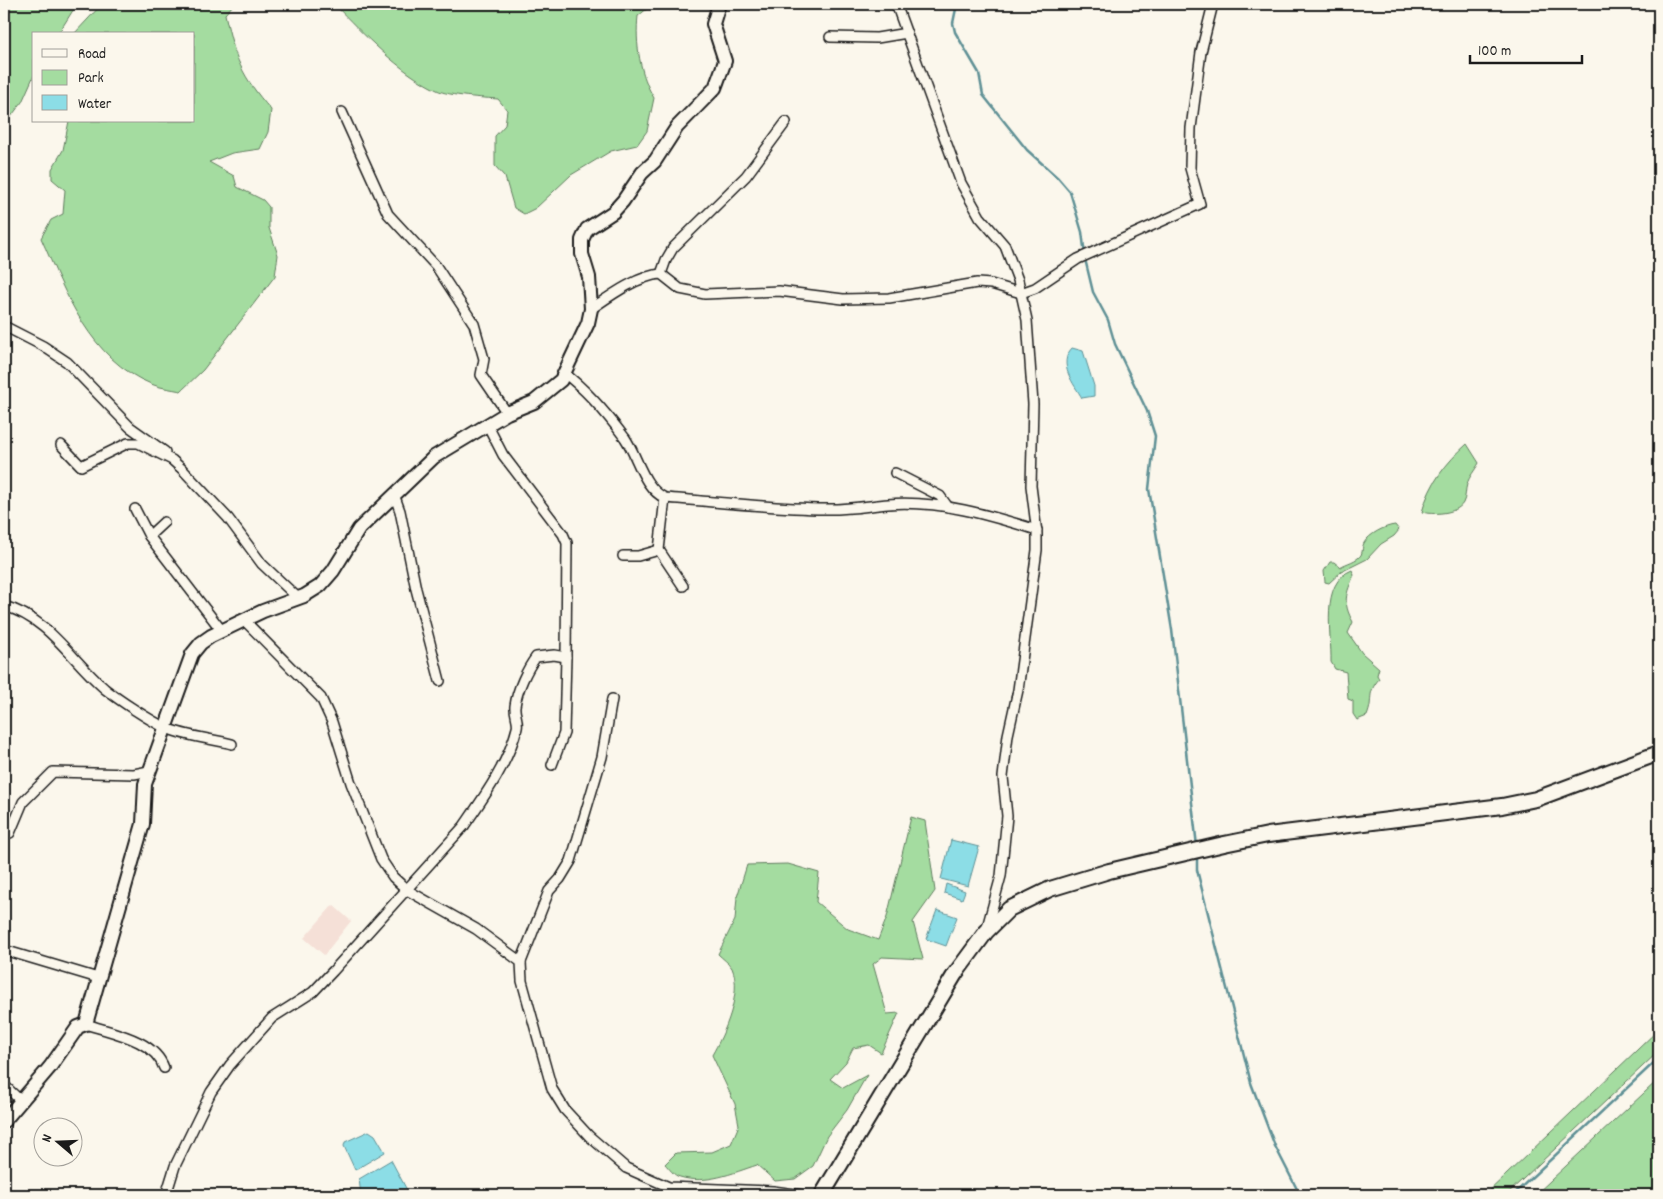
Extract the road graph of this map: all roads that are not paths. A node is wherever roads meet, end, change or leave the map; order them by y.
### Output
1 (719, 4) edge
2 (896, 4) edge
3 (1213, 4) edge
4 (907, 33) junction
5 (830, 37) dead end
6 (342, 112) dead end
7 (786, 122) dead end
8 (662, 274) junction
9 (1021, 293) junction
10 (591, 310) junction
11 (4, 326) edge
12 (564, 373) junction
13 (507, 413) junction
14 (488, 424) junction
15 (61, 445) dead end
16 (172, 460) junction
17 (895, 473) dead end
18 (394, 497) junction
19 (665, 498) junction
20 (948, 507) junction
21 (135, 509) dead end
22 (164, 522) dead end
23 (1037, 530) junction
24 (149, 536) junction
25 (659, 550) junction
26 (624, 556) dead end
27 (683, 586) dead end
28 (298, 598) junction
29 (4, 606) edge
30 (244, 620) junction
31 (222, 631) junction
32 (566, 657) junction
33 (440, 681) dead end
34 (612, 699) dead end
35 (166, 728) junction
36 (232, 744) dead end
37 (1659, 753) edge
38 (552, 765) dead end
39 (149, 771) junction
40 (10, 833) dead end
41 (407, 890) junction
42 (986, 932) junction
43 (4, 950) edge
44 (521, 962) junction
45 (98, 978) junction
46 (86, 1024) junction
47 (164, 1068) dead end
48 (4, 1085) edge
49 (22, 1102) junction
50 (4, 1121) edge
51 (169, 1194) edge
52 (802, 1195) edge
53 (822, 1195) edge

1 - 10 street
2 - 4 street
3 - 9 street
4 - 5 street
4 - 9 street
6 - 13 street
7 - 8 street
8 - 9 street
8 - 10 street
9 - 23 street
10 - 12 street
11 - 16 street
12 - 13 street
12 - 19 street
13 - 14 street
14 - 18 street
14 - 32 street
15 - 16 street
16 - 28 street
17 - 20 street
18 - 28 street
18 - 33 street
19 - 20 street
19 - 25 street
20 - 23 street
21 - 24 street
22 - 24 street
23 - 42 street
24 - 31 street
25 - 26 street
25 - 27 street
28 - 30 street
29 - 35 street
30 - 31 street
30 - 41 street
31 - 35 street
32 - 38 street
32 - 41 street
34 - 44 street
35 - 36 street
35 - 39 street
37 - 42 main road
39 - 40 street
39 - 45 street
41 - 44 street
41 - 51 street
42 - 53 main road
43 - 45 street
44 - 52 street
45 - 46 street
46 - 47 street
46 - 49 street
48 - 49 street
49 - 50 street

